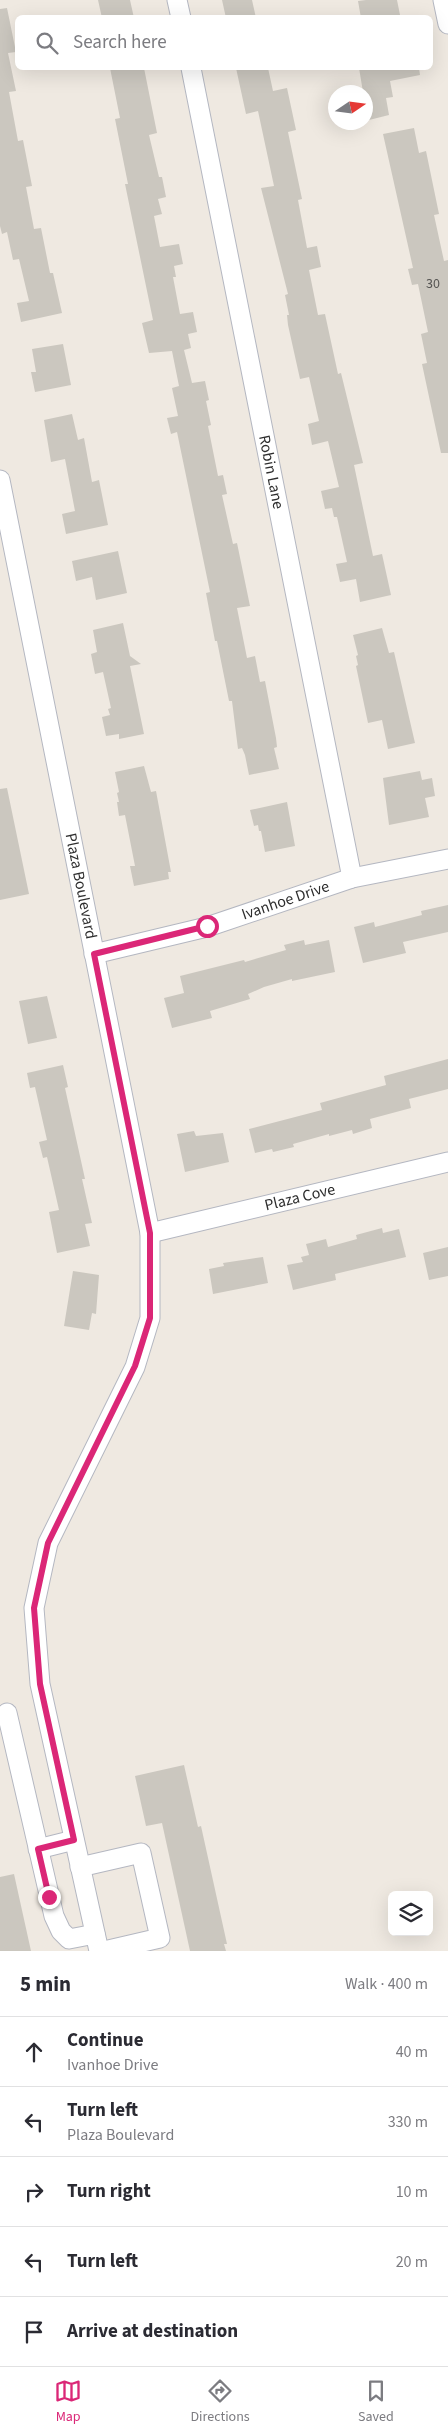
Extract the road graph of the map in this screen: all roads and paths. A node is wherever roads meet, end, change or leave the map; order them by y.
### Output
1 (177, 0) edge
2 (443, 0) edge
3 (180, 15) edge
4 (448, 24) edge
5 (191, 70) edge
6 (0, 480) edge
7 (448, 859) edge
8 (352, 878) junction
9 (94, 954) junction
10 (448, 1162) edge
11 (150, 1233) junction
12 (7, 1713) dead end
13 (74, 1840) junction
14 (38, 1849) junction
15 (80, 1867) junction
16 (97, 1943) edge
17 (104, 1951) edge

1 - 3 street
2 - 4 street
5 - 8 street, Robin Lane
6 - 9 street, Plaza Boulevard
7 - 8 street, Ivanhoe Drive
8 - 9 street, Ivanhoe Drive
9 - 11 street, Plaza Boulevard
10 - 11 street, Plaza Cove
11 - 13 street, Plaza Boulevard
12 - 14 street
13 - 14 street
13 - 15 street, Plaza Boulevard
14 - 16 street
15 - 16 street, Plaza Boulevard
15 - 17 street

